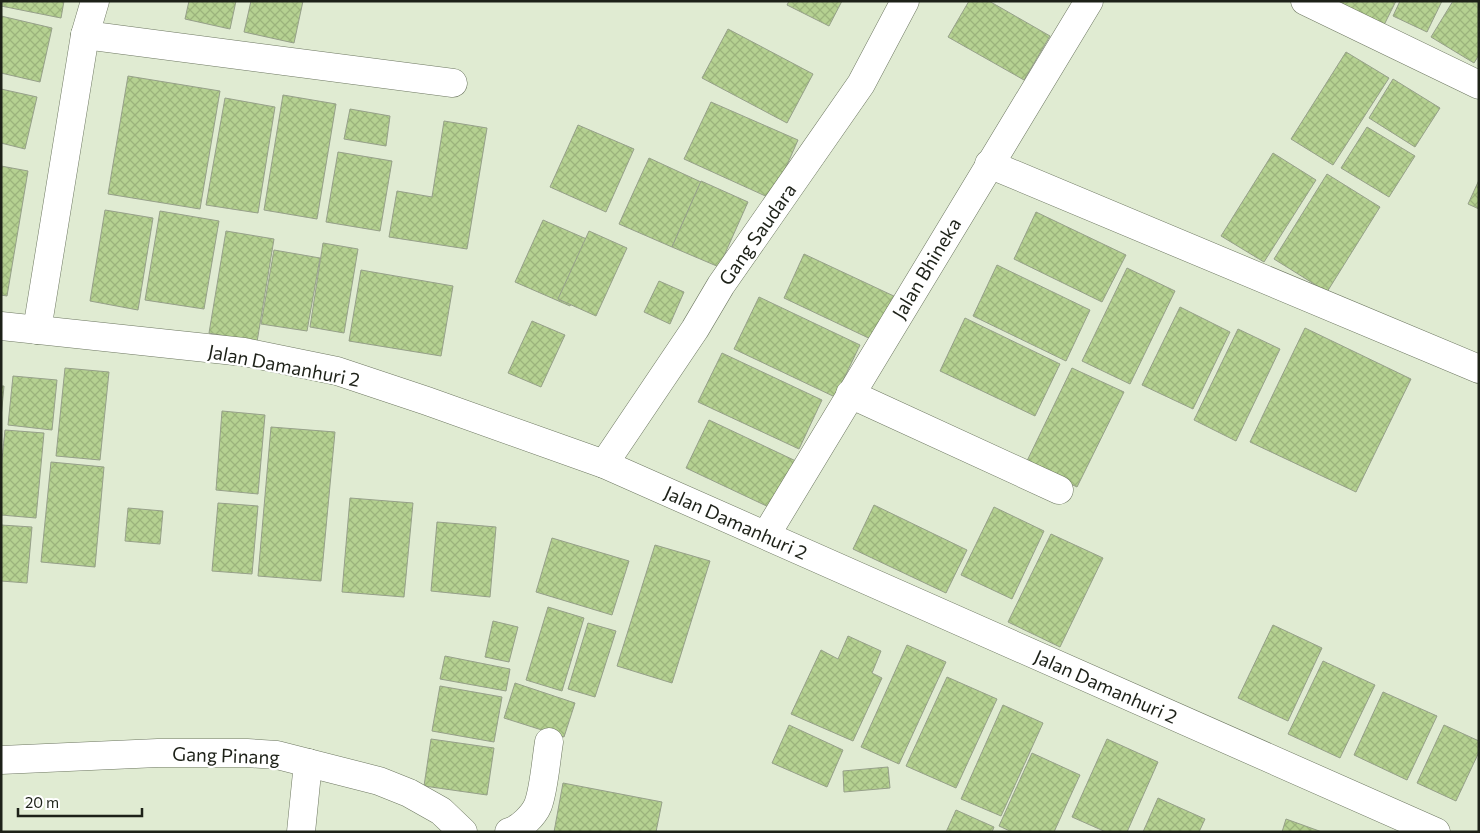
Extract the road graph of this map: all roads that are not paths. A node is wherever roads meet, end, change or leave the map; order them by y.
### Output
1 (94, 1) edge
2 (905, 1) edge
3 (1088, 1) edge
4 (1305, 1) edge
5 (85, 35) junction
6 (453, 83) dead end
7 (1479, 85) edge
8 (989, 164) junction
9 (1, 326) edge
10 (36, 330) junction
11 (1479, 369) edge
12 (850, 394) junction
13 (604, 464) junction
14 (1059, 490) dead end
15 (766, 535) junction
16 (549, 742) dead end
17 (1, 760) edge
18 (308, 762) junction
19 (1405, 826) edge
20 (301, 832) edge
21 (464, 832) edge
22 (509, 832) edge
23 (1436, 832) edge

1 - 5 street
2 - 13 street, Gang Saudara
3 - 8 street, Jalan Bhineka
4 - 7 street
5 - 6 street
5 - 10 street
8 - 11 street
8 - 12 street, Jalan Bhineka
9 - 10 street, Jalan Damanhuri 2
10 - 13 street, Jalan Damanhuri 2
12 - 14 street
12 - 15 street, Jalan Bhineka
13 - 15 street, Jalan Damanhuri 2
15 - 19 street, Jalan Damanhuri 2
16 - 22 street
17 - 18 street, Gang Pinang
18 - 20 street
18 - 21 street, Gang Pinang
19 - 23 street, Jalan Damanhuri 2

